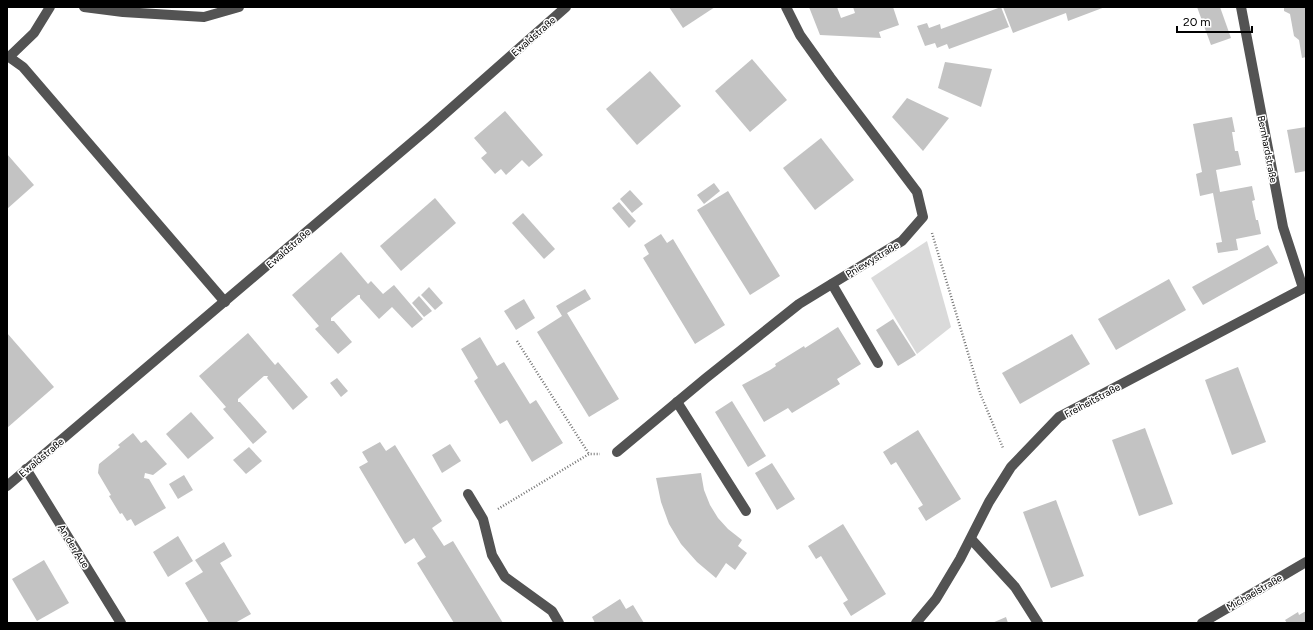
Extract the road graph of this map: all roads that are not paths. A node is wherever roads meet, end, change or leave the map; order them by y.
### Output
1 (50, 7) edge
2 (84, 7) edge
3 (239, 7) edge
4 (566, 7) edge
5 (786, 7) edge
6 (1241, 7) edge
7 (8, 57) edge
8 (832, 284) junction
9 (1305, 287) edge
10 (225, 302) junction
11 (878, 363) dead end
12 (677, 402) junction
13 (617, 452) road end
14 (26, 469) junction
15 (7, 486) edge
16 (468, 494) dead end
17 (746, 511) dead end
18 (971, 539) junction
19 (1306, 562) edge
20 (121, 623) edge
21 (559, 623) edge
22 (916, 623) edge
23 (1038, 623) edge
24 (1202, 623) edge

1 - 7 street
2 - 3 street
4 - 10 street, Ewaldstraße
5 - 8 street, Pniewystraße
6 - 9 street, Bernhardstraße
7 - 10 street
8 - 11 street
8 - 12 street, Pniewystraße
9 - 18 street, Freiheitstraße
10 - 14 street, Ewaldstraße
12 - 13 street, Pniewystraße
12 - 17 street
14 - 15 street, Ewaldstraße
14 - 20 street, An der Aue
16 - 21 street
18 - 22 street, Freiheitstraße
18 - 23 street
19 - 24 street, Michaelstraße

